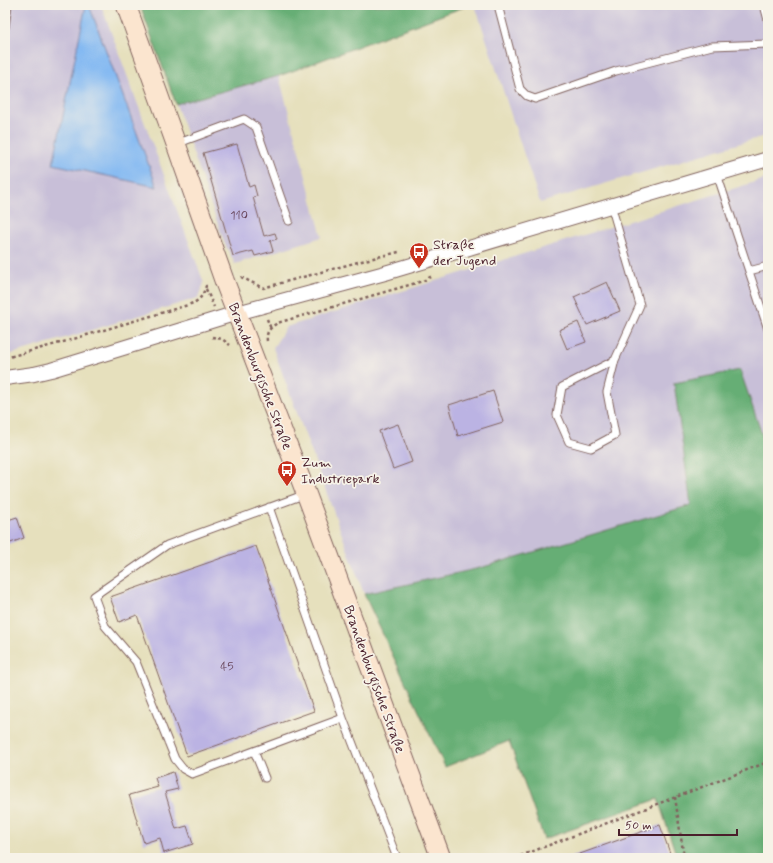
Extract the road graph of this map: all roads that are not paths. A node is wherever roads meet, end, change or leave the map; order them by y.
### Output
1 (8, 5) edge
2 (126, 5) edge
3 (498, 5) edge
4 (764, 5) edge
5 (768, 20) edge
6 (5, 27) edge
7 (768, 44) edge
8 (176, 144) junction
9 (768, 159) edge
10 (717, 174) junction
11 (610, 205) junction
12 (289, 221) dead end
13 (768, 266) edge
14 (749, 270) junction
15 (237, 313) junction
16 (768, 329) edge
17 (615, 360) junction
18 (5, 378) edge
19 (306, 494) junction
20 (269, 507) junction
21 (343, 718) junction
22 (254, 751) junction
23 (265, 778) dead end
24 (397, 858) edge
25 (441, 858) edge

1 - 6 lane
2 - 8 street, Brandenburgische Straße
3 - 7 lane
4 - 5 lane
8 - 12 lane
8 - 15 street, Brandenburgische Straße
9 - 10 street
10 - 11 street
10 - 14 lane
11 - 15 street
11 - 17 lane
13 - 14 lane
14 - 16 lane
15 - 18 street
15 - 19 street, Brandenburgische Straße
17 - 17 lane
19 - 20 lane
19 - 25 street, Brandenburgische Straße
20 - 21 lane
20 - 22 lane
21 - 22 lane
21 - 24 lane
22 - 23 lane

